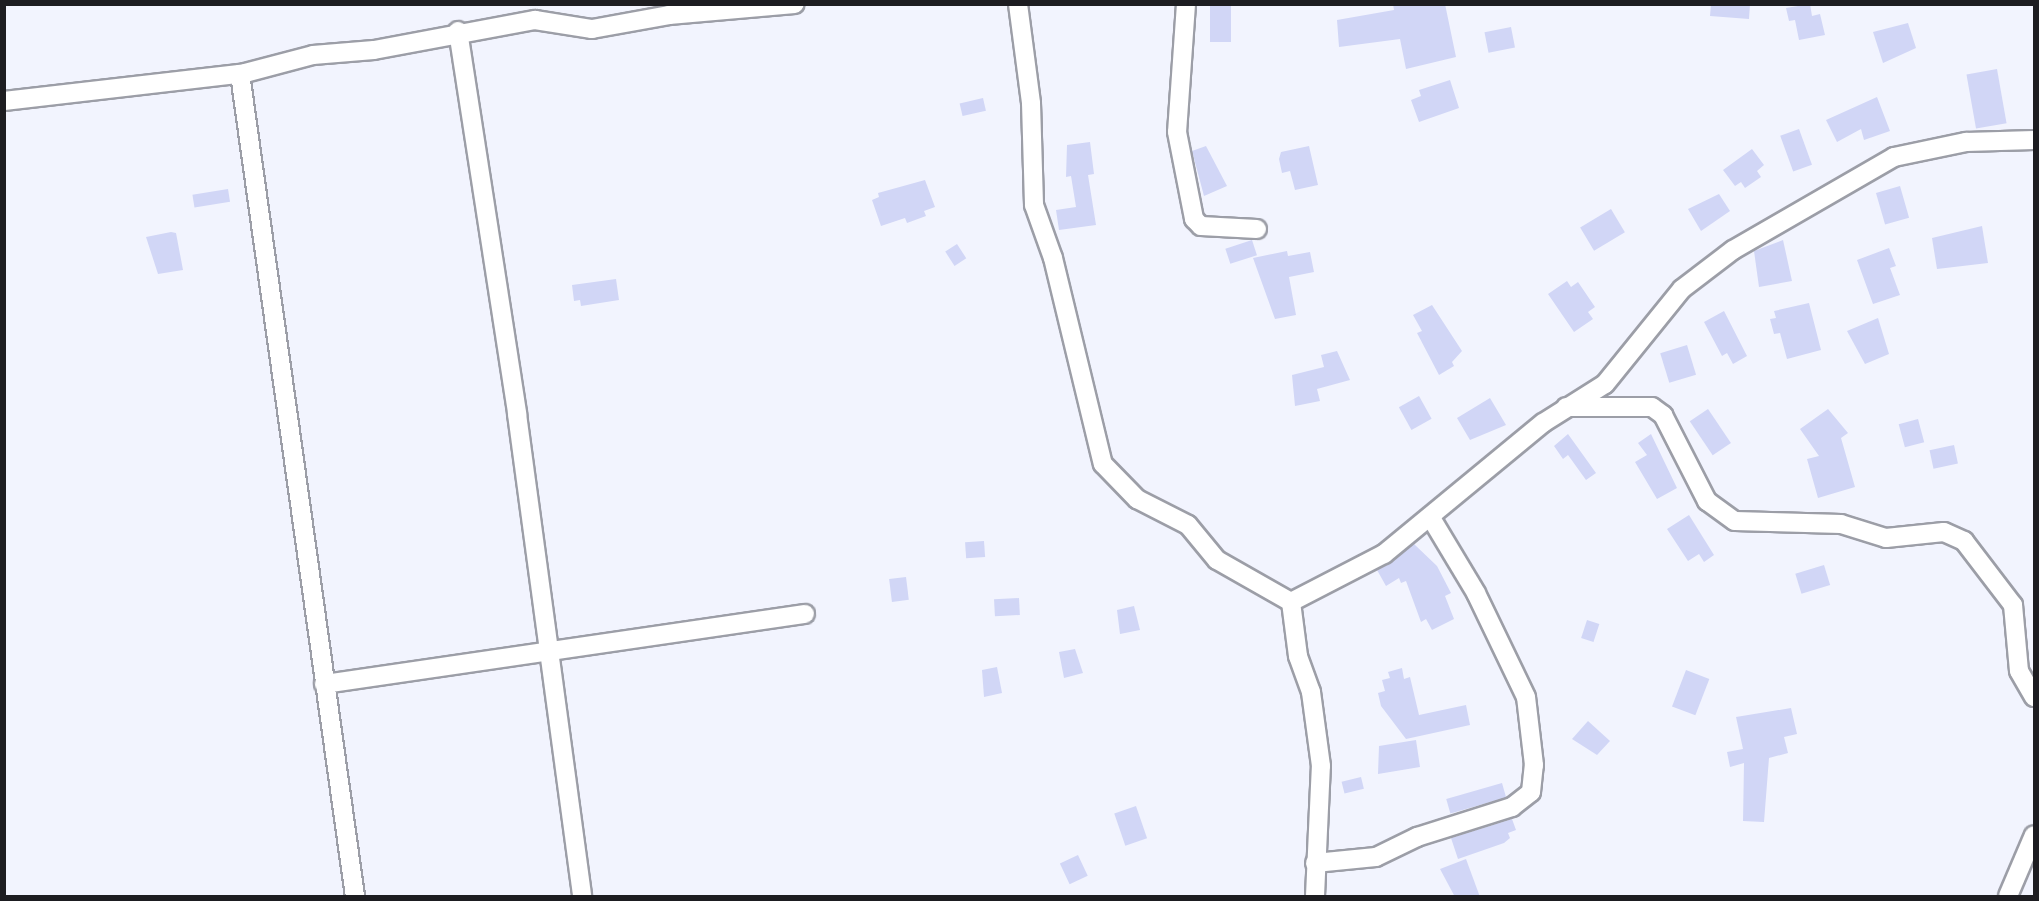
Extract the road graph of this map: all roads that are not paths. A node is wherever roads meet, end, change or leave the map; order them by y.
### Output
1 (795, 4) edge
2 (1018, 4) edge
3 (1186, 4) edge
4 (458, 31) junction
5 (240, 74) junction
6 (4, 101) edge
7 (2034, 140) edge
8 (1257, 229) dead end
9 (1566, 407) junction
10 (1431, 518) junction
11 (1291, 602) junction
12 (805, 614) dead end
13 (547, 649) junction
14 (324, 684) junction
15 (2034, 697) edge
16 (2034, 835) edge
17 (1315, 863) junction
18 (355, 897) edge
19 (582, 897) edge
20 (1315, 897) edge
21 (2008, 897) edge

1 - 4 street
2 - 11 street
3 - 8 street
4 - 5 street
4 - 13 street
5 - 6 street
5 - 14 street
7 - 9 street
9 - 10 street
9 - 15 street
10 - 11 street
10 - 17 street
11 - 17 street
12 - 13 street
13 - 14 street
13 - 19 street
14 - 18 street
16 - 21 street
17 - 20 street

